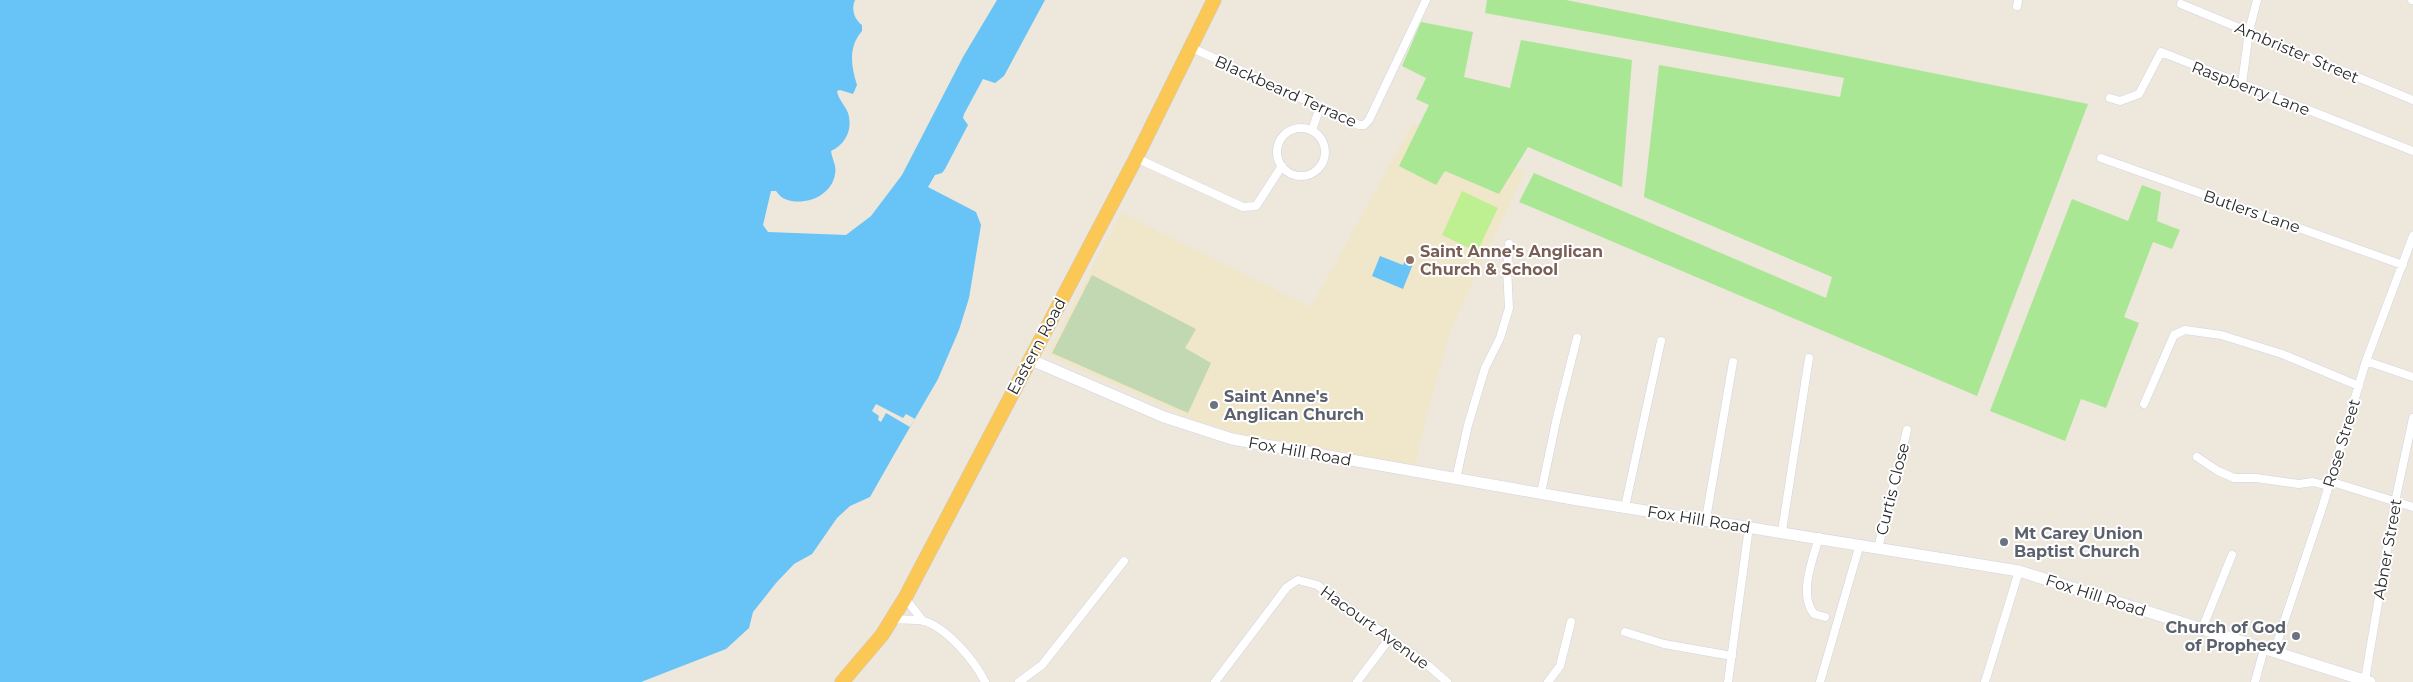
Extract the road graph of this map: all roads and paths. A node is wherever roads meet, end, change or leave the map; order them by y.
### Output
1 (1214, 0) edge
2 (1426, 0) edge
3 (2257, 0) edge
4 (2182, 4) dead end
5 (2248, 31) junction
6 (1190, 47) junction
7 (2242, 84) junction
8 (2110, 98) dead end
9 (2413, 100) edge
10 (1320, 107) junction
11 (1312, 130) junction
12 (2413, 151) edge
13 (1136, 158) junction
14 (2101, 158) dead end
15 (1282, 166) junction
16 (2413, 236) edge
17 (1509, 244) dead end
18 (2403, 265) junction
19 (1577, 338) dead end
20 (1661, 342) dead end
21 (1810, 358) dead end
22 (1029, 359) junction
23 (2366, 361) junction
24 (1733, 362) dead end
25 (2413, 377) edge
26 (2359, 386) junction
27 (2144, 404) dead end
28 (2413, 418) edge
29 (1907, 430) dead end
30 (2197, 456) dead end
31 (1456, 478) junction
32 (2328, 483) junction
33 (1541, 493) junction
34 (2395, 502) junction
35 (1626, 507) junction
36 (2413, 507) edge
37 (1706, 519) junction
38 (1749, 527) junction
39 (1782, 532) junction
40 (1819, 537) junction
41 (1860, 544) junction
42 (1878, 548) junction
43 (2232, 555) dead end
44 (1124, 561) dead end
45 (2019, 571) junction
46 (905, 598) junction
47 (1825, 617) dead end
48 (892, 619) junction
49 (923, 621) junction
50 (1571, 622) dead end
51 (2202, 629) junction
52 (1625, 632) dead end
53 (1390, 638) junction
54 (2269, 651) junction
55 (1732, 656) junction
56 (2336, 677) edge
57 (2367, 681) edge
58 (842, 682) edge
59 (985, 682) edge
60 (1019, 682) edge
61 (1215, 682) edge
62 (1357, 682) edge
63 (1447, 682) edge
64 (1548, 682) edge
65 (1728, 682) edge
66 (1820, 682) edge
67 (1985, 682) edge
68 (2255, 682) edge

1 - 6 highway, Eastern Road
2 - 10 street, Blackbeard Terrace
3 - 5 street
4 - 5 street, Ambrister Street
5 - 7 street
5 - 9 street, Ambrister Street
6 - 10 street, Blackbeard Terrace
6 - 13 highway, Eastern Road
7 - 8 street, Raspberry Lane
7 - 12 street, Raspberry Lane
10 - 11 street
11 - 15 street
11 - 15 street
13 - 15 street
13 - 22 highway, Eastern Road
14 - 18 street, Butlers Lane
16 - 18 street, Rose Street
17 - 31 street
18 - 23 street, Rose Street
19 - 33 street
20 - 35 street
21 - 39 street
22 - 31 main road, Fox Hill Road
22 - 46 highway, Eastern Road
23 - 25 street
23 - 26 street, Rose Street
24 - 37 street
26 - 27 street
26 - 32 street, Rose Street
28 - 34 street, Abner Street
29 - 42 street, Curtis Close
30 - 32 street
31 - 33 main road, Fox Hill Road
32 - 34 street
32 - 54 street, Rose Street
33 - 35 main road, Fox Hill Road
34 - 36 street
34 - 57 street, Abner Street
35 - 37 main road, Fox Hill Road
37 - 38 main road, Fox Hill Road
38 - 39 main road, Fox Hill Road
38 - 55 street
39 - 40 main road, Fox Hill Road
40 - 41 main road, Fox Hill Road
40 - 47 street
41 - 42 main road, Fox Hill Road
41 - 66 street
42 - 45 main road, Fox Hill Road
43 - 51 street
44 - 60 street
45 - 51 main road, Fox Hill Road
45 - 67 street
46 - 48 highway, Eastern Road
46 - 49 street
48 - 49 street
48 - 58 highway, Eastern Road
49 - 59 street
50 - 64 street
51 - 54 main road, Fox Hill Road
52 - 55 street
53 - 61 street, Hacourt Avenue
53 - 62 street
53 - 63 street, Hacourt Avenue
54 - 56 main road, Fox Hill Road
54 - 68 street, Rose Street
55 - 65 street
56 - 57 main road, Fox Hill Road

